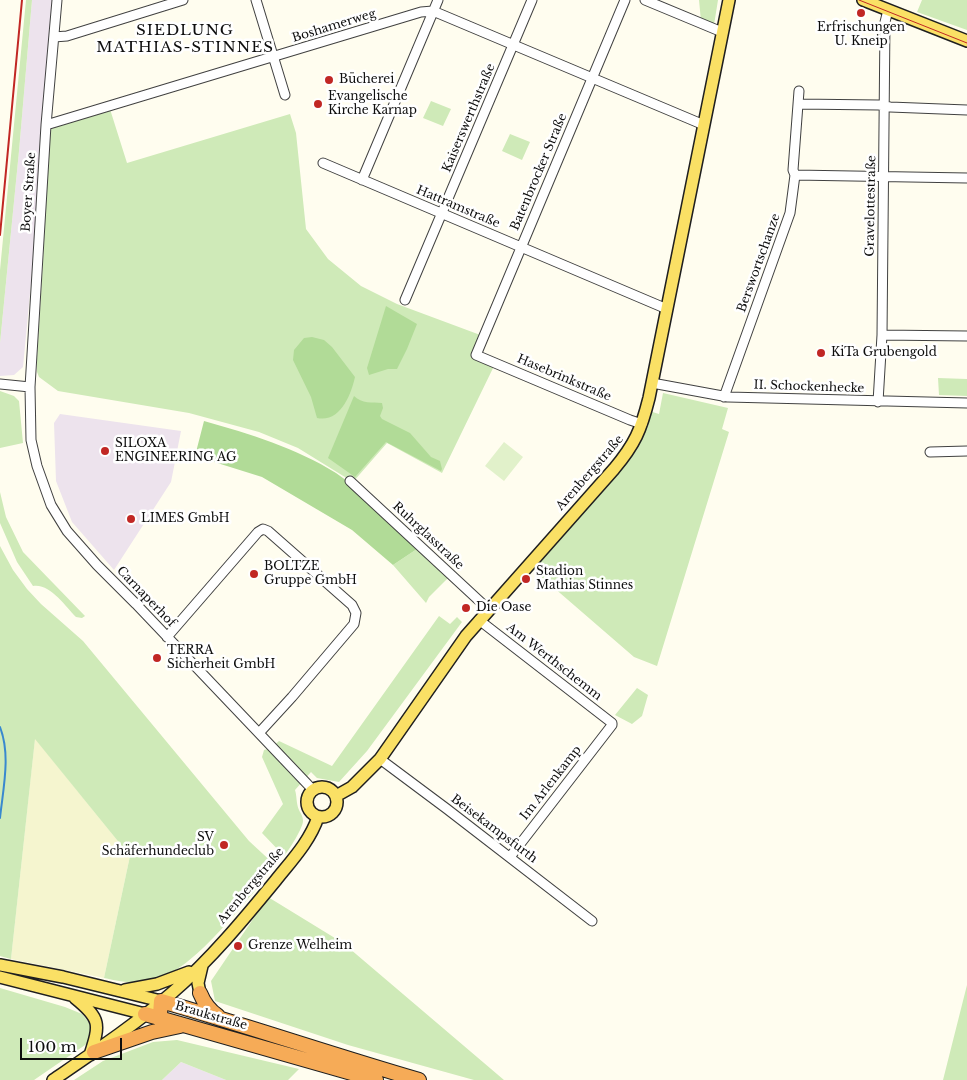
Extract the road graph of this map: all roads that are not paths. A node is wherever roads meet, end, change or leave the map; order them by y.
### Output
1 (57, 0) edge
2 (183, 0) edge
3 (256, 0) edge
4 (438, 0) edge
5 (532, 0) edge
6 (625, 0) edge
7 (645, 0) edge
8 (729, 0) edge
9 (863, 0) edge
10 (888, 10) junction
11 (433, 11) junction
12 (722, 32) junction
13 (54, 37) junction
14 (967, 41) edge
15 (513, 45) junction
16 (274, 57) junction
17 (592, 78) junction
18 (799, 91) dead end
19 (285, 95) dead end
20 (798, 104) junction
21 (885, 106) junction
22 (967, 110) edge
23 (46, 125) junction
24 (704, 126) junction
25 (324, 163) dead end
26 (794, 175) junction
27 (884, 176) junction
28 (967, 178) edge
29 (362, 180) junction
30 (441, 213) junction
31 (521, 246) junction
32 (405, 300) dead end
33 (667, 308) junction
34 (882, 335) junction
35 (967, 336) edge
36 (476, 355) joint
37 (652, 383) junction
38 (0, 384) edge
39 (30, 387) junction
40 (724, 397) junction
41 (878, 402) junction
42 (967, 403) edge
43 (642, 424) junction
44 (967, 451) edge
45 (930, 452) dead end
46 (350, 481) dead end
47 (488, 609) junction
48 (479, 620) junction
49 (167, 637) junction
50 (612, 725) joint
51 (258, 732) junction
52 (380, 759) junction
53 (313, 790) junction
54 (336, 796) junction
55 (318, 817) junction
56 (510, 857) junction
57 (592, 921) dead end
58 (0, 965) edge
59 (200, 966) junction
60 (0, 977) edge
61 (121, 991) junction
62 (200, 993) joint
63 (70, 994) junction
64 (143, 997) junction
65 (161, 1002) junction
66 (145, 1014) junction
67 (220, 1018) junction
68 (163, 1020) junction
69 (184, 1026) junction
70 (92, 1053) junction
71 (53, 1080) edge
72 (376, 1080) edge
73 (419, 1080) edge

1 - 13 street, Boyer Straße
2 - 13 street
3 - 16 street
4 - 11 street
5 - 15 street, Kaiserswerthstraße
6 - 17 street, Batenbrocker Straße
7 - 12 street
8 - 12 main road, Arenbergstraße
9 - 10 main road
10 - 14 main road
10 - 21 street, Gravelottestraße
11 - 15 street
11 - 16 street, Boshamerweg
11 - 29 street
12 - 24 main road, Arenbergstraße
13 - 23 street, Boyer Straße
15 - 17 street
15 - 30 street, Kaiserswerthstraße
16 - 19 street
16 - 23 street, Boshamerweg
17 - 24 street
17 - 31 street, Batenbrocker Straße
18 - 20 street, Berswortschanze
20 - 21 street
20 - 26 street, Berswortschanze
21 - 22 street
21 - 27 street, Gravelottestraße
23 - 39 street, Boyer Straße
24 - 33 main road, Arenbergstraße
25 - 29 street, Hattramstraße
26 - 27 street
26 - 40 street, Berswortschanze
27 - 28 street
27 - 34 street, Gravelottestraße
29 - 30 street, Hattramstraße
30 - 31 street, Hattramstraße
30 - 32 street, Kaiserswerthstraße
31 - 33 street, Hattramstraße
31 - 36 street, Batenbrocker Straße
33 - 37 main road, Arenbergstraße
34 - 35 street
34 - 41 street, Gravelottestraße
36 - 43 street, Hasebrinkstraße
37 - 40 street, II. Schockenhecke
37 - 43 main road, Arenbergstraße
38 - 39 street
39 - 49 street, Carnaperhof
40 - 41 street, II. Schockenhecke
41 - 42 street, II. Schockenhecke
43 - 47 main road, Arenbergstraße
44 - 45 street
46 - 47 street, Ruhrglasstraße
47 - 48 main road, Arenbergstraße
48 - 50 street, Am Werthschemm
48 - 52 main road, Arenbergstraße
49 - 51 street, Carnaperhof
49 - 51 street
50 - 56 street, Im Arlenkamp
51 - 53 street, Carnaperhof
52 - 54 main road, Arenbergstraße
52 - 56 street, Beisekampsfurth
53 - 54 main road
53 - 55 main road
54 - 55 main road
55 - 59 main road, Arenbergstraße
56 - 57 street, Beisekampsfurth
58 - 61 main road, Braukstraße
59 - 61 main road
59 - 62 main road
59 - 65 main road, Arenbergstraße
60 - 63 main road, Braukstraße
61 - 64 main road, Braukstraße
62 - 67 highway
63 - 66 main road, Braukstraße
63 - 70 main road
64 - 65 main road, Braukstraße
64 - 66 main road
65 - 66 main road, Arenbergstraße
65 - 67 highway, Braukstraße
65 - 68 highway
66 - 68 highway, Braukstraße
66 - 70 main road, Arenbergstraße
67 - 73 highway, Braukstraße
68 - 69 highway, Braukstraße
69 - 70 highway
69 - 72 highway, Braukstraße
70 - 71 main road, Arenbergstraße

